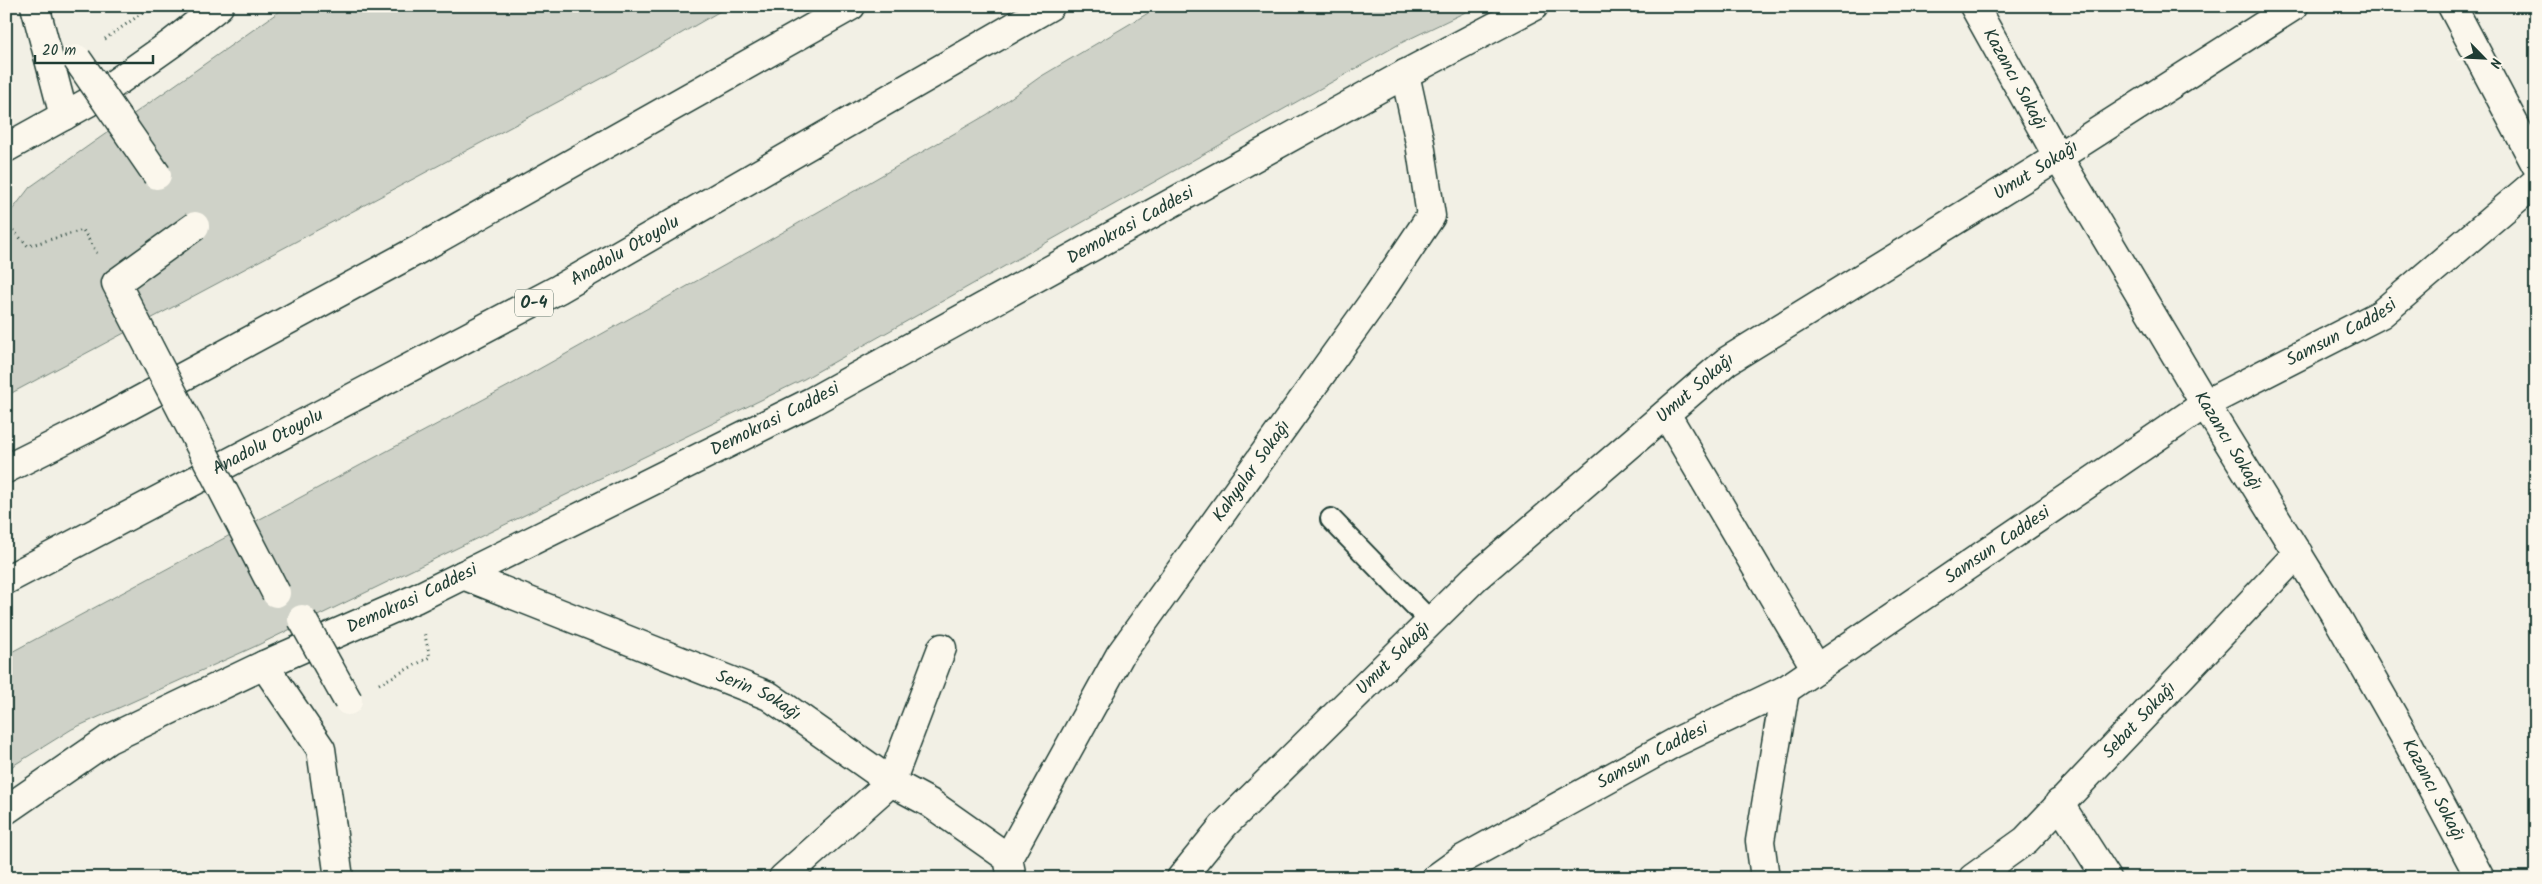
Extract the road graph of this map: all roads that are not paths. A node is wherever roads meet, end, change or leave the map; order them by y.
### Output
1 (35, 6) edge
2 (219, 6) edge
3 (851, 6) edge
4 (1050, 6) edge
5 (1534, 6) edge
6 (1974, 6) edge
7 (2294, 6) edge
8 (2452, 6) edge
9 (77, 59) road end
10 (1405, 74) junction
11 (64, 116) junction
12 (6, 148) edge
13 (2058, 157) junction
14 (2536, 164) edge
15 (157, 175) dead end
16 (2536, 182) edge
17 (195, 226) dead end
18 (2205, 404) junction
19 (1666, 414) junction
20 (6, 469) edge
21 (1331, 520) dead end
22 (2298, 553) junction
23 (463, 575) junction
24 (6, 580) edge
25 (276, 592) dead end
26 (302, 619) dead end
27 (1431, 622) junction
28 (942, 648) dead end
29 (264, 664) junction
30 (1816, 669) junction
31 (1785, 690) junction
32 (348, 701) road end
33 (891, 782) junction
34 (2059, 803) junction
35 (6, 810) edge
36 (1010, 868) edge
37 (340, 878) edge
38 (783, 878) edge
39 (1181, 878) edge
40 (1436, 878) edge
41 (1765, 878) edge
42 (1973, 878) edge
43 (2107, 878) edge
44 (2480, 878) edge

1 - 11 main road
2 - 11 main road
3 - 20 main road
4 - 24 main road, Anadolu Otoyolu / O-4
5 - 10 main road, Demokrasi Caddesi
6 - 13 main road, Kazancı Sokağı
7 - 13 main road, Umut Sokağı
8 - 14 main road
9 - 15 main road, bridge
10 - 23 main road, Demokrasi Caddesi
10 - 36 main road, Kahyalar Sokağı
11 - 12 main road
13 - 18 main road, Kazancı Sokağı
13 - 19 main road, Umut Sokağı
16 - 18 main road, Samsun Caddesi
17 - 25 main road, bridge
18 - 22 main road, Kazancı Sokağı
18 - 30 main road, Samsun Caddesi
19 - 27 main road, Umut Sokağı
19 - 30 main road
21 - 27 lane
22 - 34 main road, Sebat Sokağı
22 - 44 main road, Kazancı Sokağı
23 - 29 main road, Demokrasi Caddesi
23 - 33 main road, Serin Sokağı
26 - 32 main road, bridge
27 - 39 main road, Umut Sokağı
28 - 33 main road
29 - 35 main road, Demokrasi Caddesi
29 - 37 main road
30 - 31 main road, Samsun Caddesi
31 - 40 main road, Samsun Caddesi
31 - 41 main road
33 - 36 main road, Serin Sokağı
33 - 38 main road
34 - 42 main road, Sebat Sokağı
34 - 43 main road

